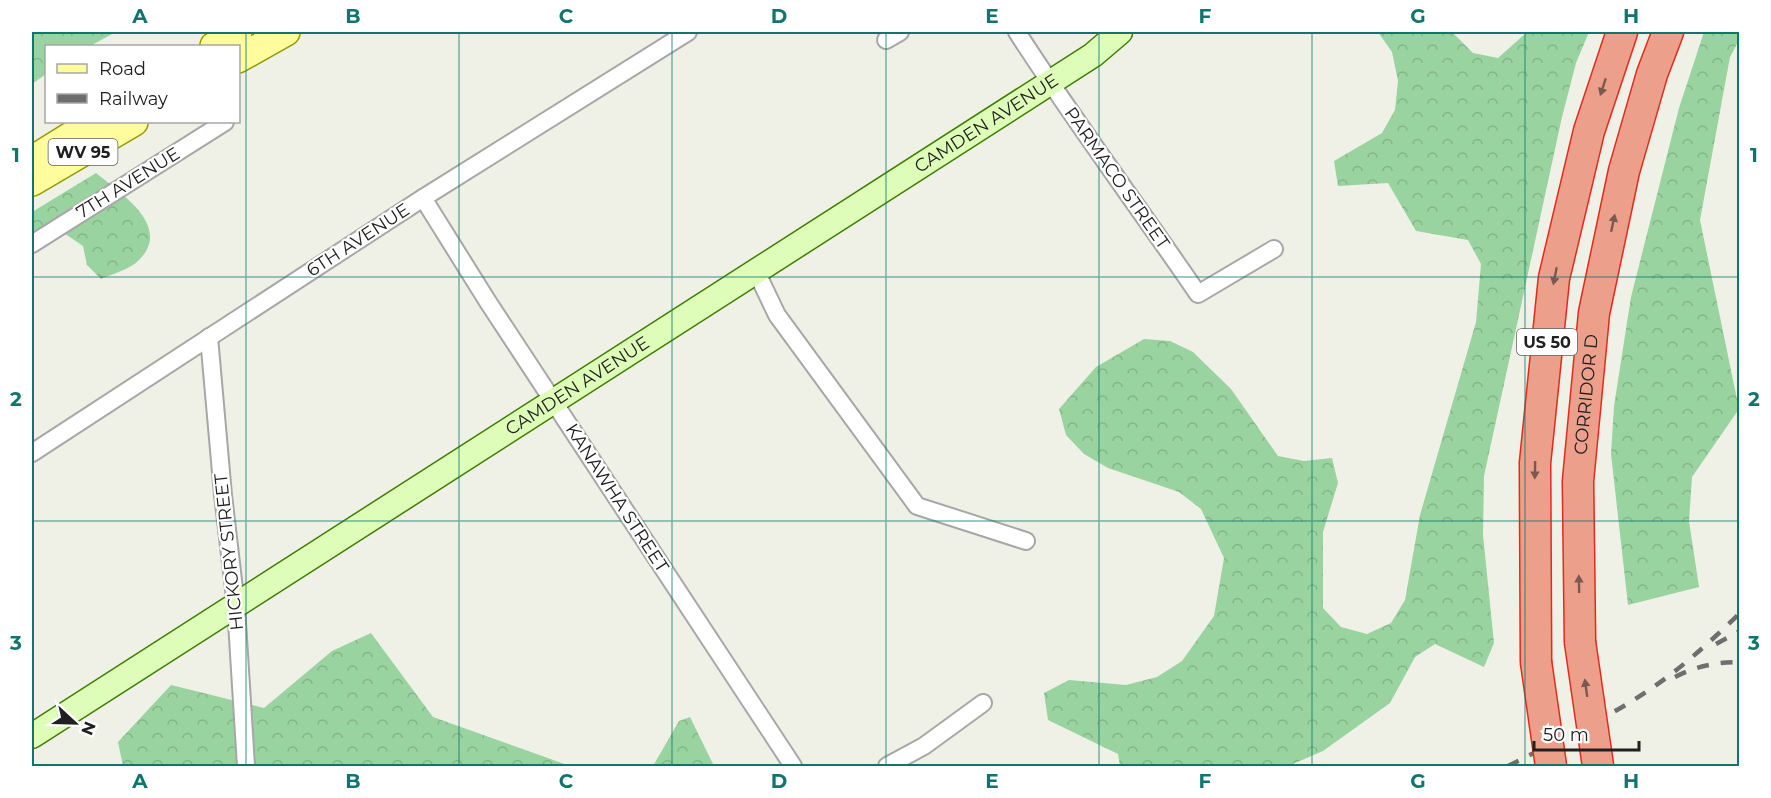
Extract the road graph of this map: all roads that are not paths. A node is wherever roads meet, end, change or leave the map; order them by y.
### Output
1 (238, 32) edge
2 (286, 32) edge
3 (688, 32) edge
4 (1017, 32) edge
5 (1120, 32) edge
6 (1622, 32) edge
7 (1668, 32) edge
8 (216, 45) edge
9 (240, 59) edge
10 (1050, 83) junction
11 (91, 123) edge
12 (132, 123) edge
13 (223, 123) edge
14 (32, 160) edge
15 (32, 182) edge
16 (423, 198) junction
17 (32, 244) edge
18 (1274, 249) dead end
19 (756, 271) junction
20 (209, 337) junction
21 (553, 402) junction
22 (32, 453) edge
23 (1026, 541) dead end
24 (236, 606) junction
25 (982, 703) dead end
26 (32, 736) edge
27 (246, 766) edge
28 (794, 766) edge
29 (887, 766) edge
30 (1551, 766) edge
31 (1598, 766) edge

1 - 8 main road
2 - 9 main road
3 - 16 street, 6TH AVENUE
4 - 10 street, PARMACO STREET
5 - 10 street, CAMDEN AVENUE
6 -> 30 highway, US 50, bridge
31 -> 7 highway, CORRIDOR D / US 50, bridge
10 - 18 street, PARMACO STREET
10 - 19 street, CAMDEN AVENUE
11 - 14 main road, WV 95
12 - 15 main road, WV 95
13 - 17 street, 7TH AVENUE
16 - 20 street, 6TH AVENUE
16 - 21 street, KANAWHA STREET
19 - 21 street, CAMDEN AVENUE
19 - 23 street
20 - 22 street, 6TH AVENUE
20 - 24 street, HICKORY STREET
21 - 24 street, CAMDEN AVENUE
21 - 28 street, KANAWHA STREET
24 - 26 street, CAMDEN AVENUE
24 - 27 street, HICKORY STREET
25 - 29 street

